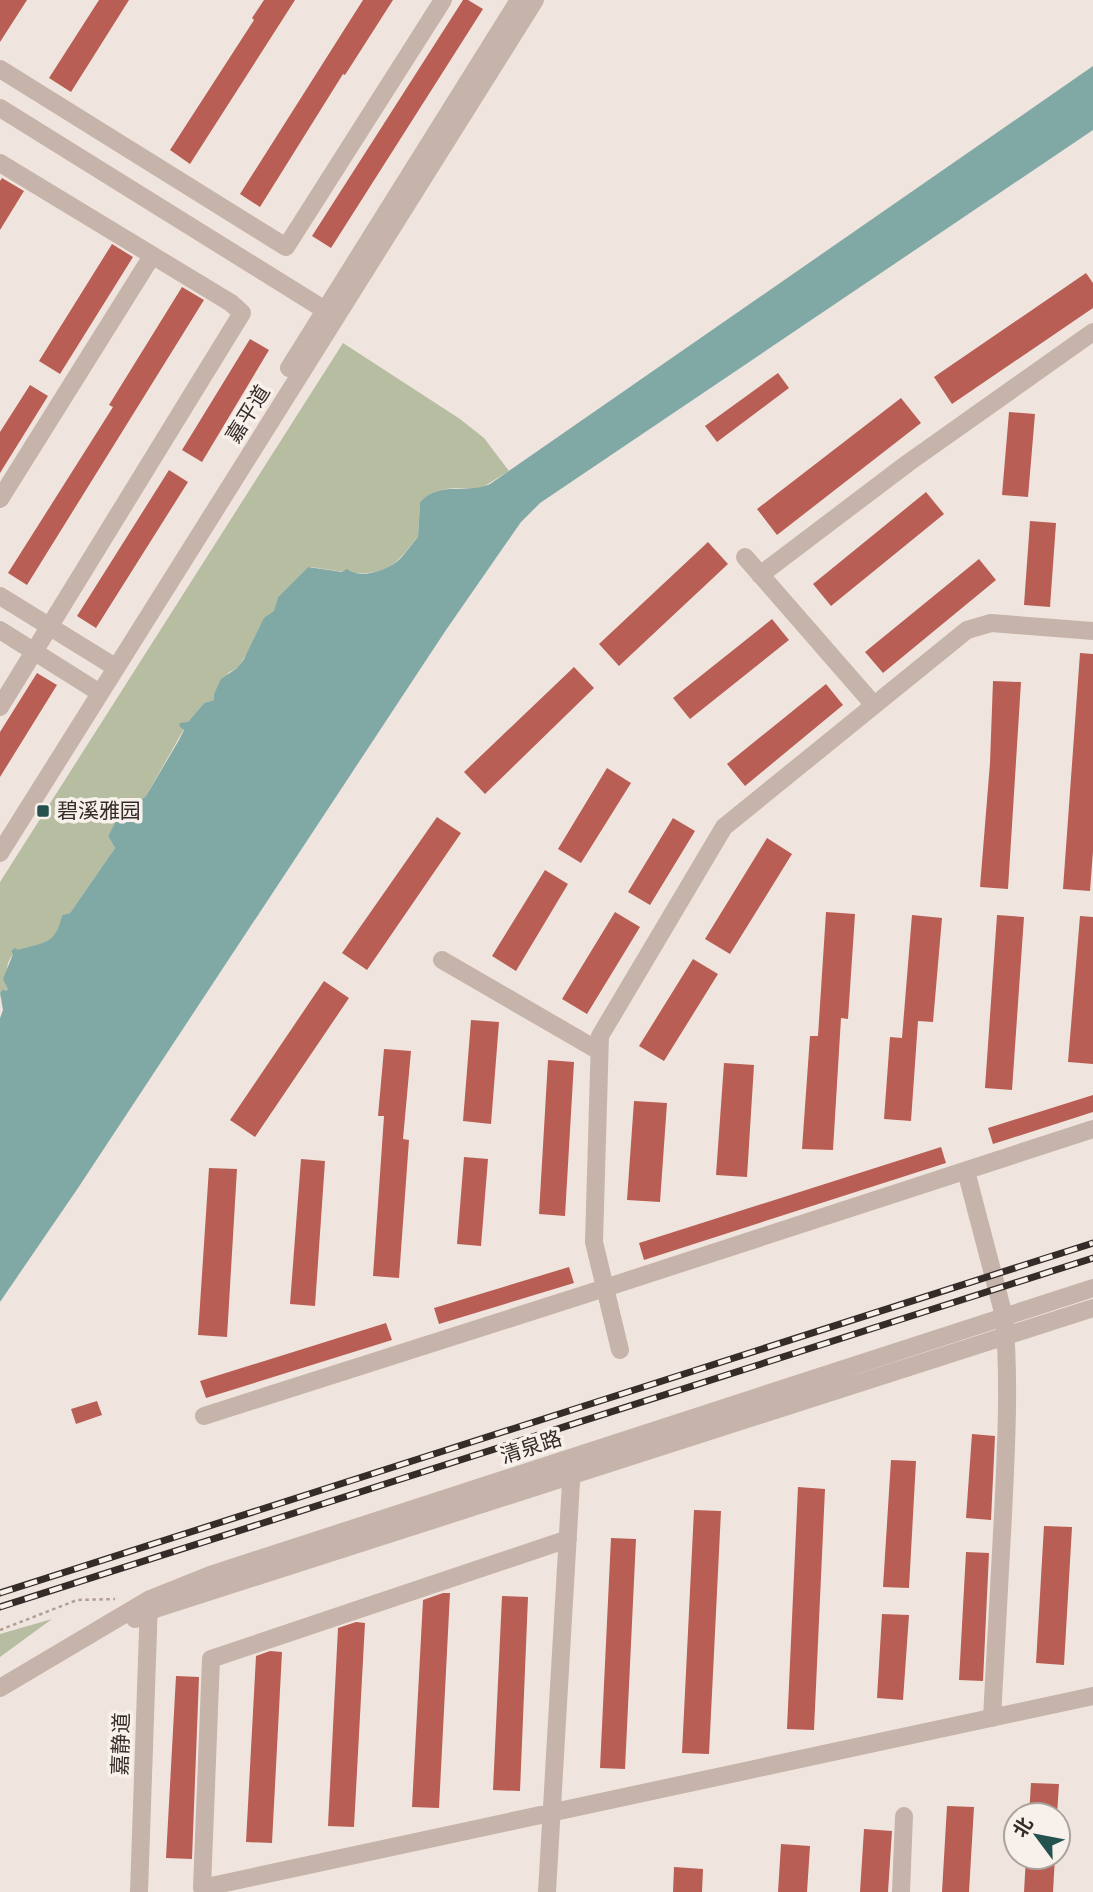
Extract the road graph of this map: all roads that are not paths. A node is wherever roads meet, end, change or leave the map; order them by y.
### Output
1 (443, 0) edge
2 (519, 0) edge
3 (535, 0) edge
4 (0, 69) edge
5 (0, 108) edge
6 (111, 138) junction
7 (0, 163) edge
8 (95, 167) junction
9 (152, 256) junction
10 (331, 313) junction
11 (1093, 332) edge
12 (0, 499) edge
13 (745, 557) dead end
14 (760, 575) junction
15 (0, 596) edge
16 (50, 627) junction
17 (0, 630) edge
18 (1093, 631) edge
19 (34, 652) junction
20 (110, 664) junction
21 (95, 689) junction
22 (874, 705) junction
23 (0, 707) edge
24 (0, 831) edge
25 (0, 853) edge
26 (442, 960) dead end
27 (599, 1051) junction
28 (1093, 1129) edge
29 (965, 1171) junction
30 (1093, 1288) edge
31 (605, 1289) junction
32 (1093, 1308) edge
33 (1004, 1317) junction
34 (1006, 1336) junction
35 (620, 1350) dead end
36 (204, 1416) dead end
37 (572, 1467) junction
38 (568, 1539) junction
39 (149, 1605) junction
40 (0, 1688) edge
41 (1093, 1696) edge
42 (0, 1700) edge
43 (992, 1718) junction
44 (552, 1813) junction
45 (904, 1816) dead end
46 (138, 1892) edge
47 (547, 1892) edge
48 (901, 1892) edge

1 - 6 street
2 - 10 street, 嘉平道
3 - 10 street, 嘉平道
4 - 6 street
5 - 8 street
6 - 8 street
7 - 9 street
8 - 10 street
9 - 12 street
9 - 16 street
10 - 20 street, 嘉平道
11 - 14 street
13 - 14 street
14 - 22 street
15 - 16 street
16 - 19 street
16 - 20 street
17 - 19 street
18 - 22 street
19 - 21 street
19 - 23 street
20 - 21 street, 嘉平道
21 - 24 street, 嘉平道
21 - 25 street, 嘉平道
22 - 27 street
26 - 27 street
27 - 31 street
28 - 29 street
29 - 31 street
29 - 33 street
30 - 33 street, 清泉路
31 - 35 street
31 - 36 street
32 - 34 street, 清泉路
33 - 34 street
33 - 37 street, 清泉路
34 - 37 street, 清泉路
34 - 43 street
37 - 38 street
37 - 39 street, 清泉路
38 - 44 street
38 - 44 street
39 - 40 street, 清泉路
39 - 42 street, 清泉路
39 - 46 street, 嘉静道
41 - 43 street
43 - 44 street
44 - 47 street
45 - 48 street

